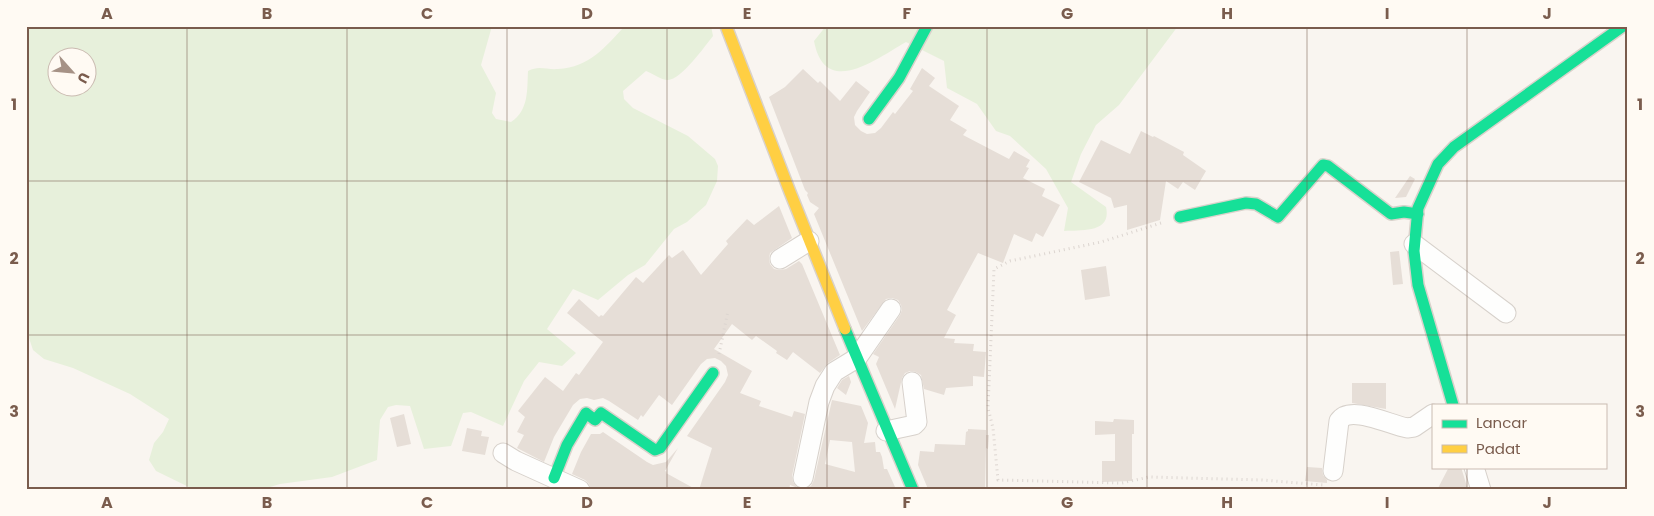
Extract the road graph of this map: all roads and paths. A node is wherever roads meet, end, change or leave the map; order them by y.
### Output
1 (726, 26) edge
2 (927, 26) edge
3 (1623, 26) edge
4 (869, 118) dead end
5 (1418, 214) junction
6 (1180, 217) joint
7 (809, 241) junction
8 (1414, 244) junction
9 (780, 260) dead end
10 (890, 309) dead end
11 (728, 311) dead end
12 (1506, 313) dead end
13 (723, 340) dead end
14 (857, 358) junction
15 (713, 373) dead end
16 (912, 382) dead end
17 (1453, 404) edge
18 (1432, 415) edge
19 (886, 431) junction
20 (503, 453) dead end
21 (1474, 468) edge
22 (1333, 471) joint
23 (554, 478) junction
24 (803, 478) dead end
25 (580, 490) edge
26 (913, 490) edge
27 (1481, 490) edge

1 - 7 street
2 - 4 street
3 - 5 street
5 - 6 street
5 - 8 street
6 - 22 path
7 - 9 street
7 - 14 street
8 - 12 street
8 - 17 street
10 - 14 street
11 - 13 path
14 - 19 street
14 - 24 street
15 - 23 street
16 - 19 street
18 - 22 street
19 - 26 street
20 - 23 street
21 - 27 street
23 - 25 street

